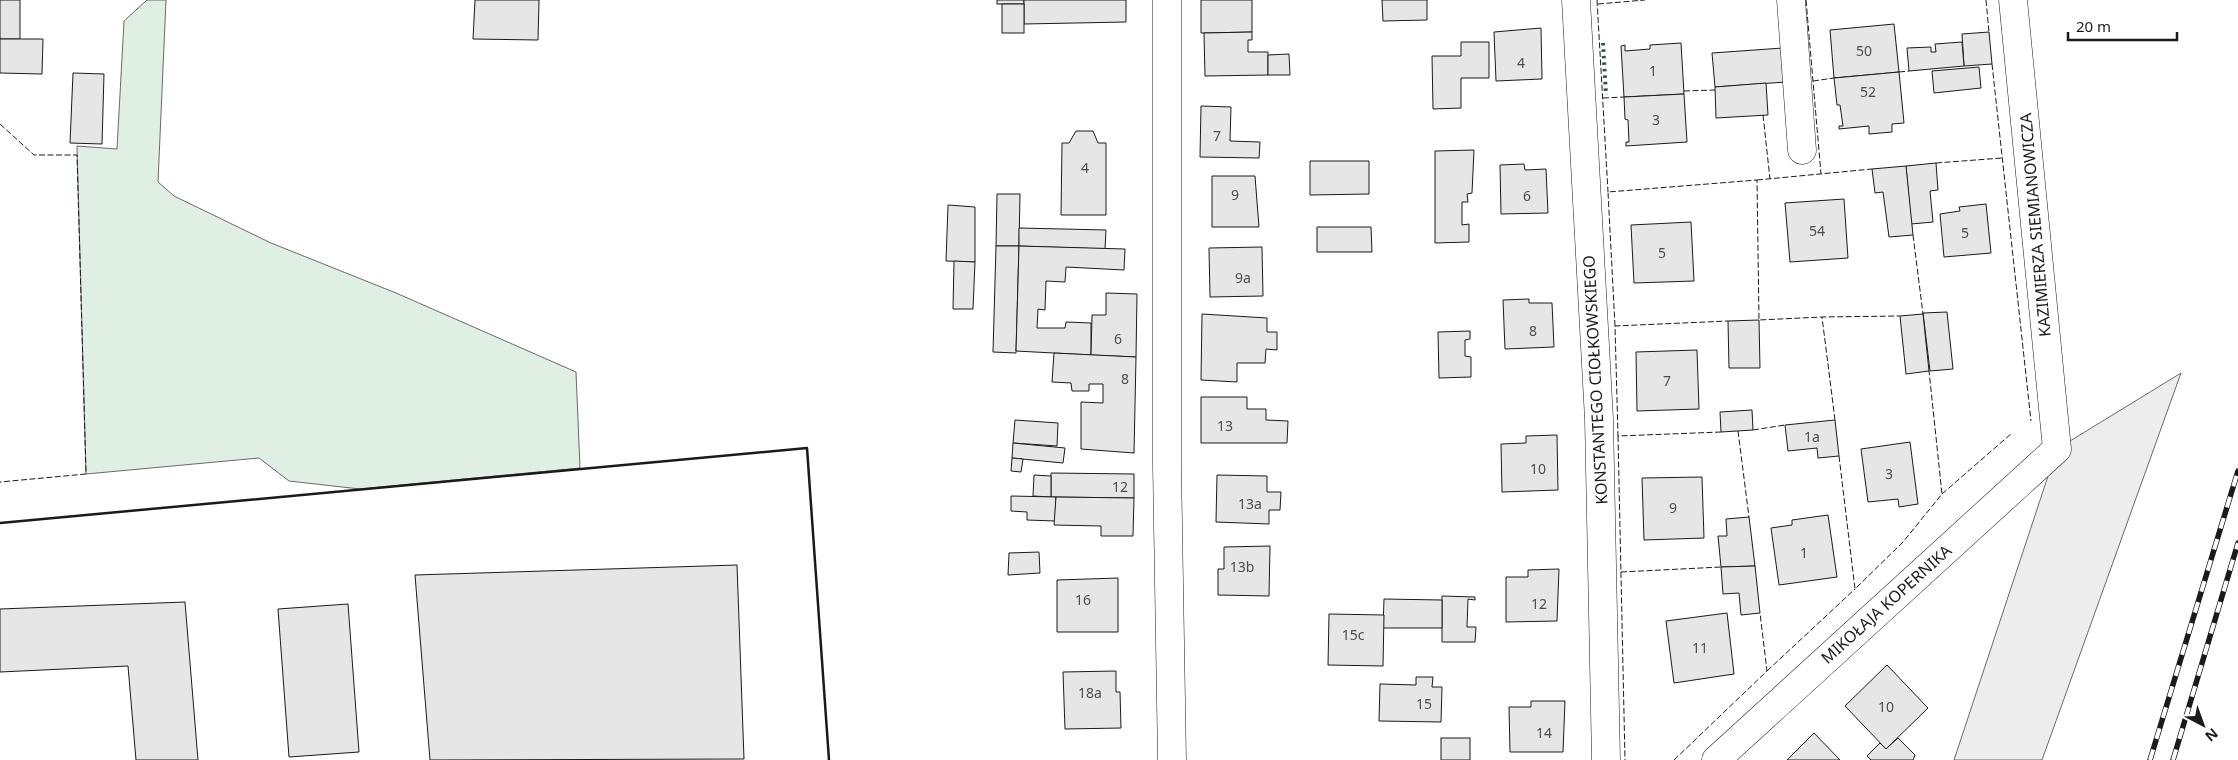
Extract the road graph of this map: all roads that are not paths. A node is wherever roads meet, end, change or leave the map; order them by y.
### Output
1 (1167, 0) edge
2 (1576, 0) edge
3 (1791, 0) edge
4 (2013, 0) edge
5 (1802, 150) dead end
6 (2057, 449) joint
7 (1172, 760) edge
8 (1606, 760) edge
9 (1716, 760) edge

1 - 7 street
2 - 8 street, KONSTANTEGO CIOŁKOWSKIEGO
3 - 5 street
4 - 6 street, KAZIMIERZA SIEMIANOWICZA
6 - 9 street, MIKOŁAJA KOPERNIKA

